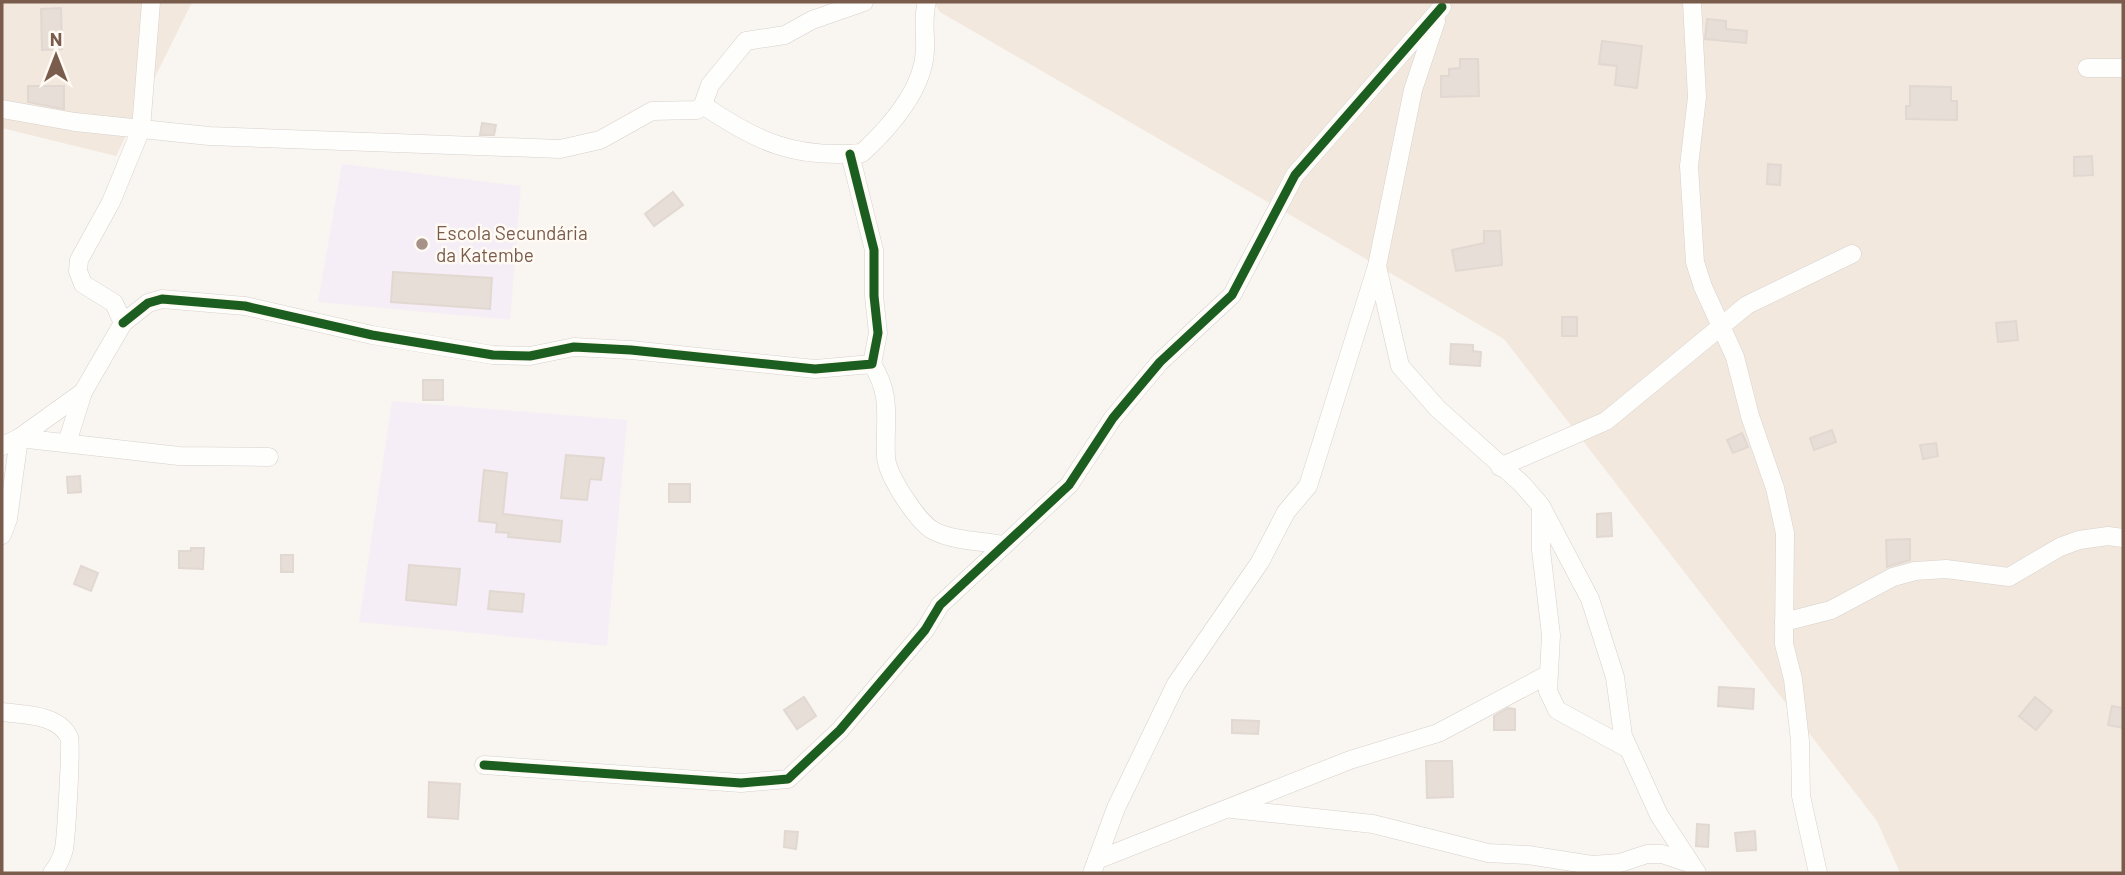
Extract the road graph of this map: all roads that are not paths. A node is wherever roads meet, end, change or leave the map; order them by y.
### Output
1 (151, 2) edge
2 (864, 2) edge
3 (927, 2) edge
4 (1692, 2) edge
5 (1443, 4) edge
6 (2087, 68) dead end
7 (2123, 68) edge
8 (703, 105) junction
9 (2, 109) edge
10 (141, 129) junction
11 (850, 154) junction
12 (1852, 254) dead end
13 (1377, 266) junction
14 (123, 323) junction
15 (1721, 329) junction
16 (872, 364) junction
17 (83, 392) junction
18 (19, 438) junction
19 (67, 443) junction
20 (2, 446) edge
21 (269, 457) dead end
22 (1500, 467) junction
23 (1541, 506) junction
24 (2, 535) edge
25 (2123, 538) edge
26 (1003, 545) junction
27 (1784, 622) junction
28 (1547, 676) junction
29 (2, 712) edge
30 (1629, 749) junction
31 (484, 765) dead end
32 (1228, 808) junction
33 (1095, 867) edge
34 (1691, 867) edge
35 (52, 873) edge
36 (1818, 873) edge

1 - 10 street
2 - 8 street
3 - 11 street
4 - 15 street
5 - 13 street
5 - 26 street
6 - 7 street
8 - 10 street
8 - 11 street
9 - 10 street
10 - 14 street
11 - 16 street
12 - 15 street
13 - 22 street
13 - 33 street
14 - 16 street
14 - 17 street
15 - 22 street
15 - 27 street
16 - 26 street
17 - 18 street
17 - 19 street
18 - 19 street
18 - 20 street
18 - 24 street
19 - 21 street
22 - 23 street
23 - 28 street
23 - 30 street
25 - 27 street
26 - 31 street
27 - 36 street
28 - 30 street
28 - 32 street
29 - 35 street
30 - 34 street
32 - 33 street
32 - 34 street

